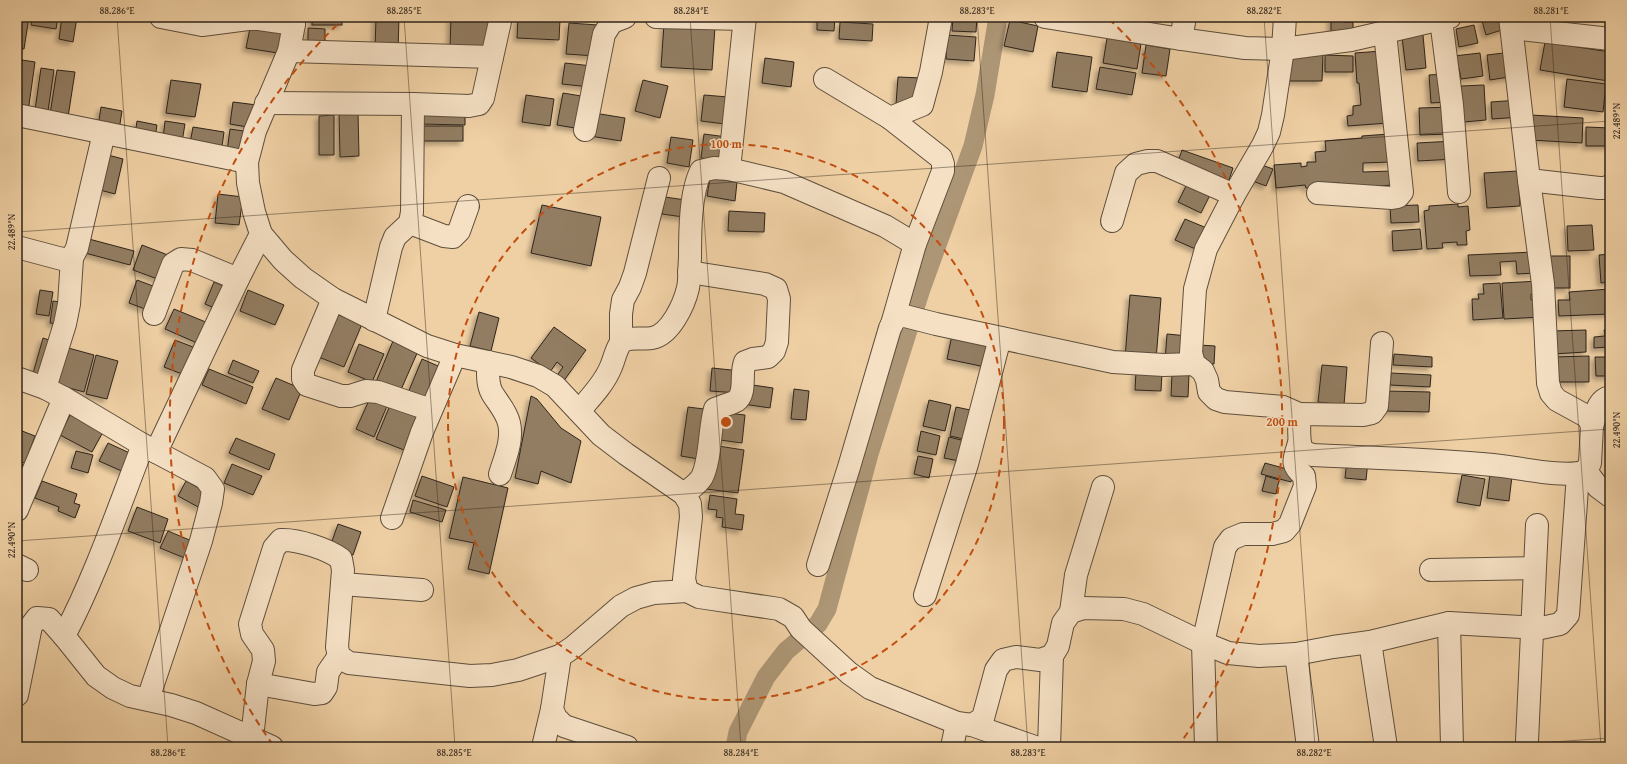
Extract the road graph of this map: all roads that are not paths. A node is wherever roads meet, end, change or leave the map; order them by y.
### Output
1 (161, 17) edge
2 (501, 17) edge
3 (625, 17) edge
4 (656, 17) edge
5 (941, 17) edge
6 (1045, 17) edge
7 (1185, 17) edge
8 (1285, 17) edge
9 (745, 18) edge
10 (1445, 18) edge
11 (294, 21) edge
12 (1511, 23) edge
13 (1385, 33) junction
14 (1181, 39) junction
15 (1610, 39) edge
16 (1283, 49) junction
17 (289, 51) junction
18 (492, 57) junction
19 (825, 79) dead end
20 (266, 103) junction
21 (413, 104) junction
22 (17, 115) edge
23 (890, 118) junction
24 (585, 130) dead end
25 (104, 133) junction
26 (247, 162) junction
27 (728, 169) junction
28 (659, 178) dead end
29 (1529, 180) junction
30 (1610, 186) edge
31 (1459, 192) dead end
32 (1318, 194) dead end
33 (1234, 195) junction
34 (468, 206) dead end
35 (1112, 222) dead end
36 (410, 223) junction
37 (262, 234) junction
38 (915, 244) junction
39 (17, 248) edge
40 (72, 258) junction
41 (689, 272) junction
42 (238, 279) junction
43 (333, 299) junction
44 (154, 314) dead end
45 (897, 319) junction
46 (374, 320) junction
47 (1000, 338) junction
48 (621, 342) junction
49 (1382, 343) dead end
50 (455, 355) junction
51 (488, 362) junction
52 (1194, 364) junction
53 (17, 378) edge
54 (45, 388) junction
55 (1610, 397) edge
56 (64, 398) junction
57 (431, 410) junction
58 (580, 411) junction
59 (1299, 414) junction
60 (1592, 426) junction
61 (1299, 443) junction
62 (150, 449) junction
63 (1582, 473) junction
64 (500, 474) dead end
65 (1103, 487) dead end
66 (684, 494) junction
67 (1610, 496) edge
68 (18, 503) edge
69 (392, 518) dead end
70 (1537, 525) dead end
71 (818, 565) dead end
72 (1534, 568) junction
73 (1431, 570) dead end
74 (342, 584) junction
75 (422, 590) dead end
76 (687, 590) junction
77 (925, 595) dead end
78 (1071, 612) junction
79 (1449, 623) junction
80 (1532, 627) junction
81 (64, 636) junction
82 (1370, 642) junction
83 (1203, 643) junction
84 (22, 649) edge
85 (1296, 654) junction
86 (340, 656) junction
87 (560, 656) junction
88 (1052, 656) junction
89 (258, 684) junction
90 (17, 695) edge
91 (148, 699) junction
92 (552, 709) junction
93 (964, 724) junction
94 (252, 738) junction
95 (1527, 741) dead end
96 (272, 747) edge
97 (543, 747) edge
98 (627, 747) edge
99 (952, 747) edge
100 (1035, 747) edge
101 (1049, 747) edge
102 (1206, 747) edge
103 (1308, 747) edge
104 (1386, 747) edge
105 (1452, 747) edge

1 - 11 street
2 - 18 street
3 - 24 street
4 - 9 street
5 - 23 street
6 - 14 street
7 - 14 street
8 - 16 street
9 - 27 street
10 - 13 street
10 - 31 street
11 - 17 street
12 - 15 street
12 - 29 street
13 - 16 street
13 - 32 street
14 - 16 street
16 - 33 street
17 - 18 street
17 - 20 street
18 - 21 street
19 - 23 street
20 - 21 street
20 - 26 street
21 - 36 street
22 - 25 street
23 - 38 street
25 - 26 street
25 - 40 street
26 - 37 street
27 - 38 street
27 - 41 street
28 - 48 street
29 - 30 street
29 - 60 street
33 - 35 street
33 - 52 street
34 - 36 street
36 - 46 street
37 - 42 street
37 - 43 street
38 - 45 street
39 - 40 street
40 - 54 street
41 - 48 street
41 - 66 street
42 - 44 street
42 - 62 street
43 - 46 street
43 - 57 street
45 - 47 street
45 - 71 street
46 - 50 street
47 - 52 street
47 - 77 street
48 - 58 street
49 - 59 street
50 - 51 street
50 - 57 street
51 - 58 street
51 - 64 street
52 - 59 street
53 - 54 street
54 - 56 street
55 - 60 street
56 - 62 street
56 - 68 street
57 - 69 street
58 - 66 street
59 - 61 street
60 - 63 street
61 - 63 street
61 - 83 street
62 - 81 street
62 - 91 street
63 - 67 street
63 - 80 street
65 - 78 street
66 - 76 street
70 - 72 street
72 - 73 street
72 - 80 street
74 - 75 street
74 - 86 street
74 - 89 street
76 - 87 street
76 - 93 street
78 - 83 street
78 - 88 street
79 - 80 street
79 - 82 street
79 - 105 street
80 - 95 street
81 - 84 street
81 - 91 street
82 - 85 street
82 - 104 street
83 - 85 street
83 - 102 street
84 - 90 street
85 - 103 street
86 - 87 street
86 - 89 street
87 - 92 street
88 - 93 street
88 - 101 street
89 - 94 street
91 - 94 street
92 - 97 street
92 - 98 street
93 - 99 street
93 - 100 street
94 - 96 street

